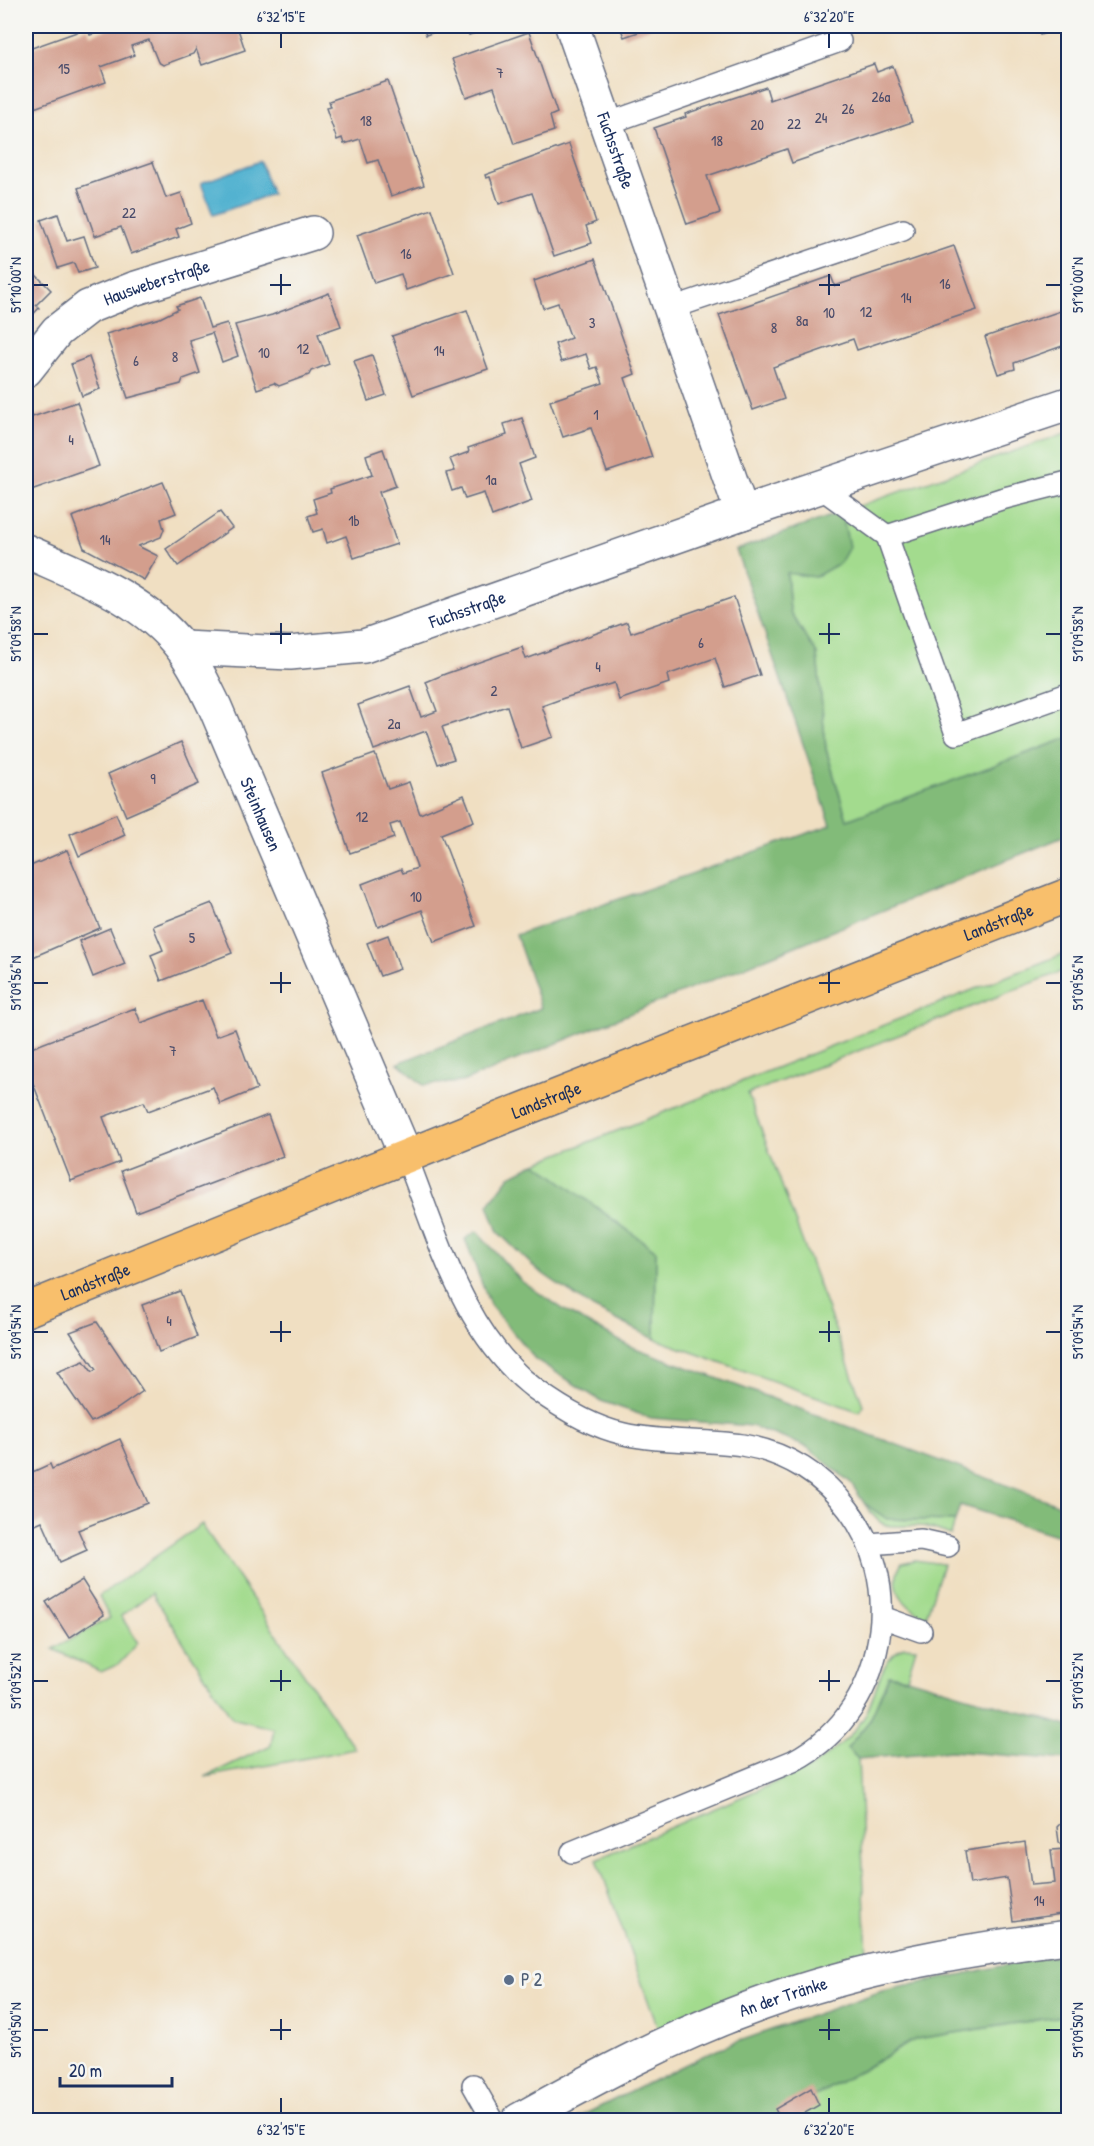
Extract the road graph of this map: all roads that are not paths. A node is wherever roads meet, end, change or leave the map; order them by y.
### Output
1 (572, 26) edge
2 (840, 41) dead end
3 (606, 124) junction
4 (903, 231) dead end
5 (313, 233) dead end
6 (669, 309) junction
7 (26, 370) edge
8 (1068, 404) edge
9 (1068, 482) edge
10 (820, 488) junction
11 (742, 513) junction
12 (887, 536) junction
13 (26, 551) edge
14 (183, 648) junction
15 (1068, 694) edge
16 (1068, 895) edge
17 (406, 1156) junction
18 (26, 1310) edge
19 (869, 1544) junction
20 (948, 1546) dead end
21 (882, 1617) junction
22 (921, 1631) dead end
23 (572, 1852) dead end
24 (1068, 1937) edge
25 (473, 2085) dead end
26 (492, 2121) edge
27 (519, 2121) edge

1 - 3 street, Fuchsstraße
2 - 3 lane
3 - 6 street, Fuchsstraße
4 - 6 lane
5 - 7 street, Hausweberstraße
6 - 11 street, Fuchsstraße
8 - 10 street, Fuchsstraße
9 - 12 lane
10 - 11 street, Fuchsstraße
10 - 12 lane
11 - 14 street, Fuchsstraße
12 - 15 lane
13 - 14 street, Steinhausen
14 - 17 street, Steinhausen
16 - 17 main road, Landstraße
17 - 18 main road, Landstraße
17 - 19 lane
19 - 20 lane
19 - 21 lane
21 - 22 lane
21 - 23 lane
24 - 27 street, An der Tränke
25 - 26 lane

